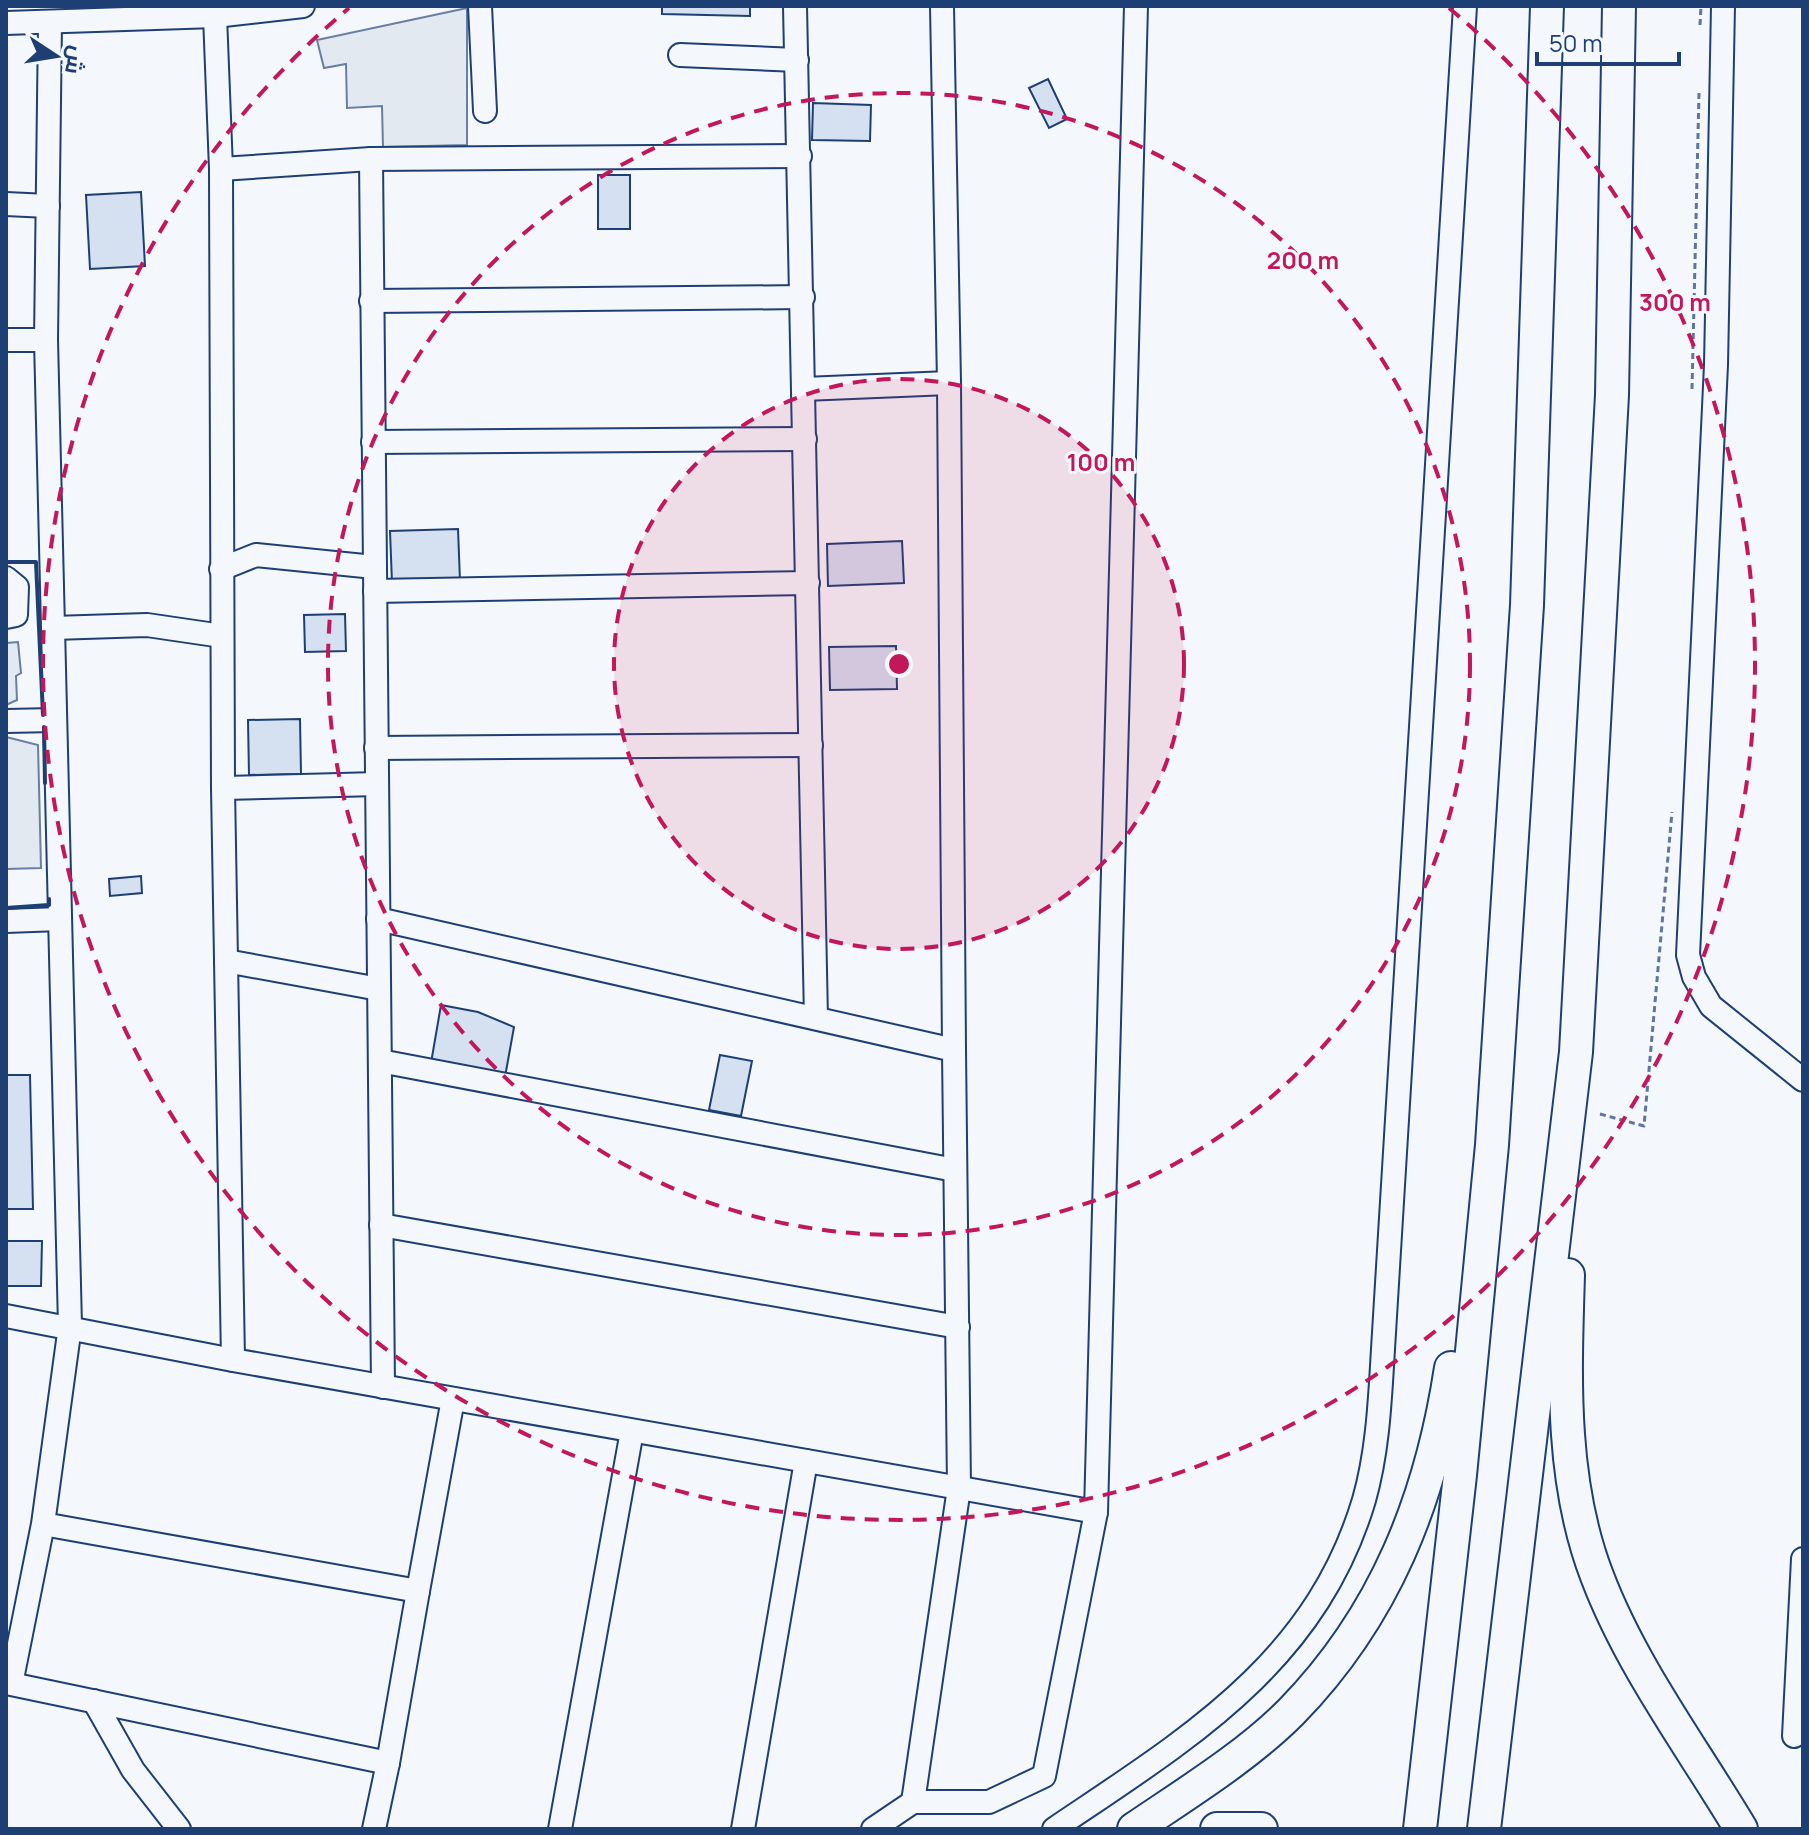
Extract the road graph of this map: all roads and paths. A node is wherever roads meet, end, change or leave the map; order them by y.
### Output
1 (303, 6) edge
2 (480, 6) edge
3 (795, 6) edge
4 (942, 6) edge
5 (1136, 6) edge
6 (1465, 6) edge
7 (1547, 6) edge
8 (1619, 6) edge
9 (1701, 6) edge
10 (1723, 6) edge
11 (215, 16) junction
12 (50, 22) junction
13 (6, 23) edge
14 (1700, 38) dead end
15 (680, 55) dead end
16 (797, 60) junction
17 (1699, 85) dead end
18 (485, 111) dead end
19 (800, 156) junction
20 (371, 159) junction
21 (221, 169) junction
22 (6, 204) edge
23 (48, 206) junction
24 (803, 297) junction
25 (371, 301) junction
26 (6, 340) edge
27 (46, 340) junction
28 (949, 383) junction
29 (804, 389) junction
30 (1692, 389) dead end
31 (805, 439) junction
32 (373, 442) junction
33 (374, 567) junction
34 (221, 569) junction
35 (11, 582) edge
36 (51, 583) junction
37 (808, 583) junction
38 (375, 591) junction
39 (6, 617) edge
40 (53, 628) junction
41 (222, 636) junction
42 (55, 720) junction
43 (6, 721) edge
44 (811, 745) junction
45 (376, 748) junction
46 (377, 784) junction
47 (223, 788) junction
48 (1672, 811) dead end
49 (60, 919) junction
50 (378, 919) junction
51 (6, 921) edge
52 (226, 961) junction
53 (379, 989) junction
54 (816, 1018) junction
55 (954, 1050) junction
56 (1576, 1052) junction
57 (380, 1061) junction
58 (1803, 1080) edge
59 (1600, 1114) dead end
60 (1492, 1145) junction
61 (955, 1170) junction
62 (381, 1225) junction
63 (6, 1316) edge
64 (70, 1326) junction
65 (958, 1327) junction
66 (233, 1360) junction
67 (383, 1387) junction
68 (453, 1399) junction
69 (632, 1431) junction
70 (806, 1461) junction
71 (959, 1488) junction
72 (1096, 1512) junction
73 (43, 1524) junction
74 (1803, 1559) edge
75 (418, 1591) junction
76 (94, 1701) junction
77 (1794, 1736) dead end
78 (388, 1763) junction
79 (913, 1802) junction
80 (179, 1829) edge
81 (374, 1829) edge
82 (560, 1829) edge
83 (743, 1829) edge
84 (873, 1829) edge
85 (1054, 1829) edge
86 (1134, 1829) edge
87 (1217, 1829) edge
88 (1261, 1829) edge
89 (1420, 1829) edge
90 (1484, 1829) edge
91 (1741, 1829) edge

1 - 11 street
2 - 18 street
3 - 16 street
4 - 28 street
5 - 72 street
6 - 85 street
7 - 60 highway
8 - 56 highway
9 - 14 path
10 - 58 street
11 - 12 street
11 - 21 street
12 - 13 street
12 - 23 street
15 - 16 street
16 - 19 street
17 - 30 path
19 - 20 street
19 - 24 street
20 - 21 street
20 - 25 street
21 - 34 street
22 - 23 street
23 - 27 street
24 - 25 street
24 - 29 street
25 - 32 street
26 - 27 street
27 - 36 street
28 - 29 street
28 - 55 street
29 - 31 street
31 - 32 street
31 - 37 street
32 - 33 street
33 - 34 street
33 - 38 street
34 - 41 street
35 - 36 street
35 - 39 street
36 - 40 street
37 - 38 street
37 - 44 street
38 - 45 street
40 - 41 street
40 - 42 street
41 - 47 street
42 - 43 street
42 - 49 street
44 - 45 street
44 - 54 street
45 - 46 street
46 - 47 street
46 - 50 street
47 - 52 street
48 - 59 path
49 - 51 street
49 - 64 street
50 - 53 street
50 - 54 street
52 - 53 street
52 - 66 street
53 - 57 street
54 - 55 street
55 - 61 street
56 - 90 highway
56 - 91 highway
57 - 61 street
57 - 62 street
60 - 86 highway
60 - 89 highway
61 - 65 street
62 - 65 street
62 - 67 street
63 - 64 street
64 - 66 street
64 - 73 street
65 - 71 street
66 - 67 street
67 - 68 street
68 - 69 street
68 - 75 street
69 - 70 street
69 - 82 street
70 - 71 street
70 - 83 street
71 - 72 street
71 - 79 street
72 - 79 street
73 - 75 street
73 - 76 street
74 - 77 street
75 - 78 street
76 - 78 street
76 - 80 street
78 - 81 street
79 - 84 street
87 - 88 highway

